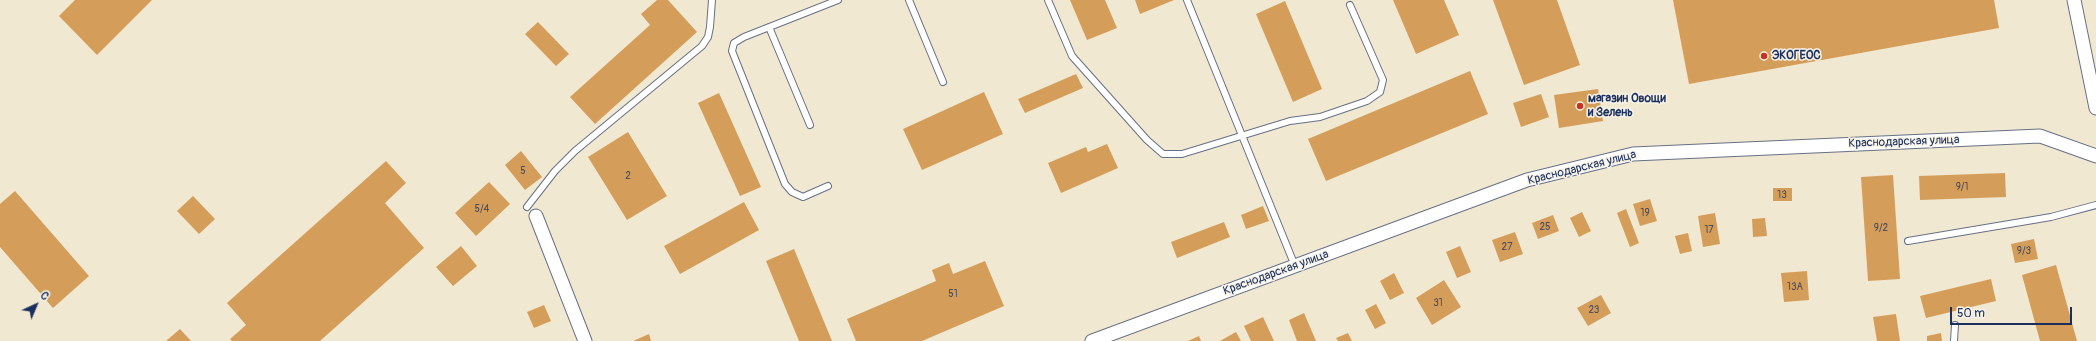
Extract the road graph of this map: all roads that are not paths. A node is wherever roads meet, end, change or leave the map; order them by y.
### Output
1 (712, 0) edge
2 (838, 0) edge
3 (910, 0) edge
4 (1048, 0) edge
5 (1187, 0) edge
6 (2074, 0) edge
7 (1350, 5) dead end
8 (769, 27) junction
9 (944, 82) dead end
10 (2096, 108) edge
11 (810, 124) dead end
12 (1242, 136) junction
13 (2096, 156) edge
14 (828, 186) dead end
15 (2096, 205) edge
16 (532, 212) joint
17 (1908, 241) dead end
18 (1295, 266) junction
19 (1955, 325) dead end
20 (585, 341) edge
21 (1092, 341) edge
22 (1954, 341) edge

1 - 16 lane
2 - 8 lane
3 - 9 lane
4 - 12 lane
5 - 12 lane
6 - 10 street
7 - 12 lane
8 - 11 lane
8 - 14 lane
12 - 18 lane
13 - 18 street, Краснодарская улица
15 - 17 lane
16 - 20 street
18 - 21 street, Краснодарская улица
19 - 22 lane

